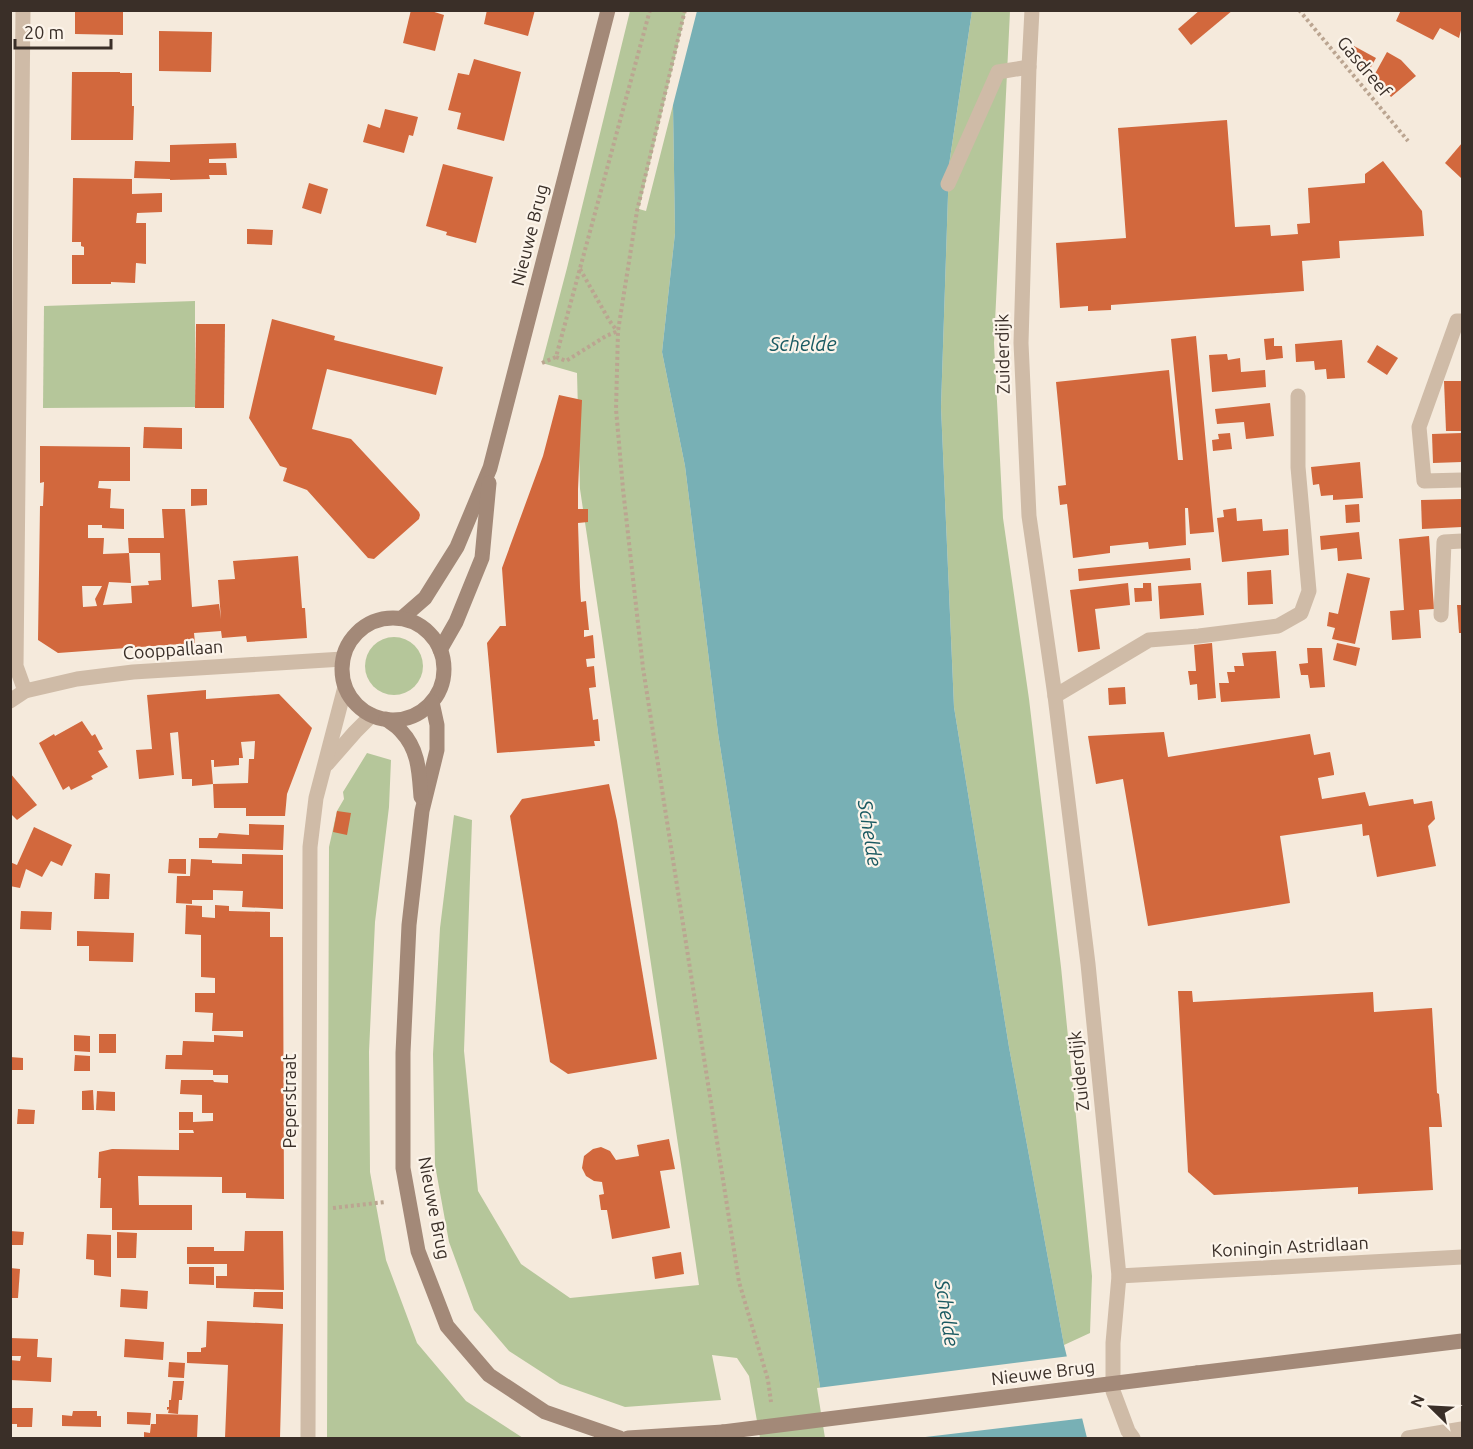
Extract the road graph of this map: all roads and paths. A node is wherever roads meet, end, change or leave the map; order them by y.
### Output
1 (23, 10) edge
2 (608, 10) edge
3 (650, 10) edge
4 (685, 10) edge
5 (1032, 10) edge
6 (1299, 10) edge
7 (1029, 68) junction
8 (1408, 141) dead end
9 (948, 184) dead end
10 (580, 269) junction
11 (1462, 321) edge
12 (618, 331) junction
13 (556, 357) junction
14 (514, 376) junction
15 (1298, 396) dead end
16 (490, 468) junction
17 (1462, 480) edge
18 (1462, 541) edge
19 (1441, 615) dead end
20 (402, 618) junction
21 (440, 650) junction
22 (343, 659) junction
23 (345, 687) junction
24 (25, 691) junction
25 (1055, 696) junction
26 (10, 701) edge
27 (432, 702) junction
28 (379, 717) junction
29 (325, 766) junction
30 (422, 811) junction
31 (409, 1199) junction
32 (309, 1211) junction
33 (1462, 1257) edge
34 (1119, 1276) junction
35 (1462, 1341) edge
36 (771, 1403) dead end
37 (1462, 1429) edge
38 (308, 1438) edge
39 (620, 1438) edge
40 (628, 1438) edge
41 (1133, 1438) edge
42 (1408, 1438) edge

1 - 24 street
2 - 14 main road, Nieuwe Brug
3 - 10 path
4 - 12 path
5 - 7 street, Zuiderdijk
6 - 8 path, Gasdreef
7 - 9 street
7 - 25 street, Zuiderdijk
10 - 12 path
10 - 13 path
11 - 17 street
12 - 13 path
12 - 36 path
13 - 14 path
14 - 16 main road, Nieuwe Brug
15 - 25 street
16 - 20 main road, Nieuwe Brug
16 - 21 main road, Nieuwe Brug
18 - 19 street
20 - 21 main road
20 - 22 main road
21 - 27 main road
22 - 23 main road
22 - 24 street, Cooppallaan
23 - 28 main road, Nieuwe Brug
23 - 29 street, Peperstraat
24 - 26 street, Cooppallaan
25 - 34 street, Zuiderdijk
27 - 28 main road
27 - 30 main road, Nieuwe Brug
28 - 29 street, Peperstraat
28 - 30 main road, Nieuwe Brug
29 - 32 street, Peperstraat
30 - 31 main road, Nieuwe Brug
31 - 32 path
31 - 39 main road, Nieuwe Brug
32 - 38 street, Peperstraat
33 - 34 street, Koningin Astridlaan
34 - 41 street, Zuiderdijk
35 - 40 main road, Nieuwe Brug, bridge
37 - 42 street

